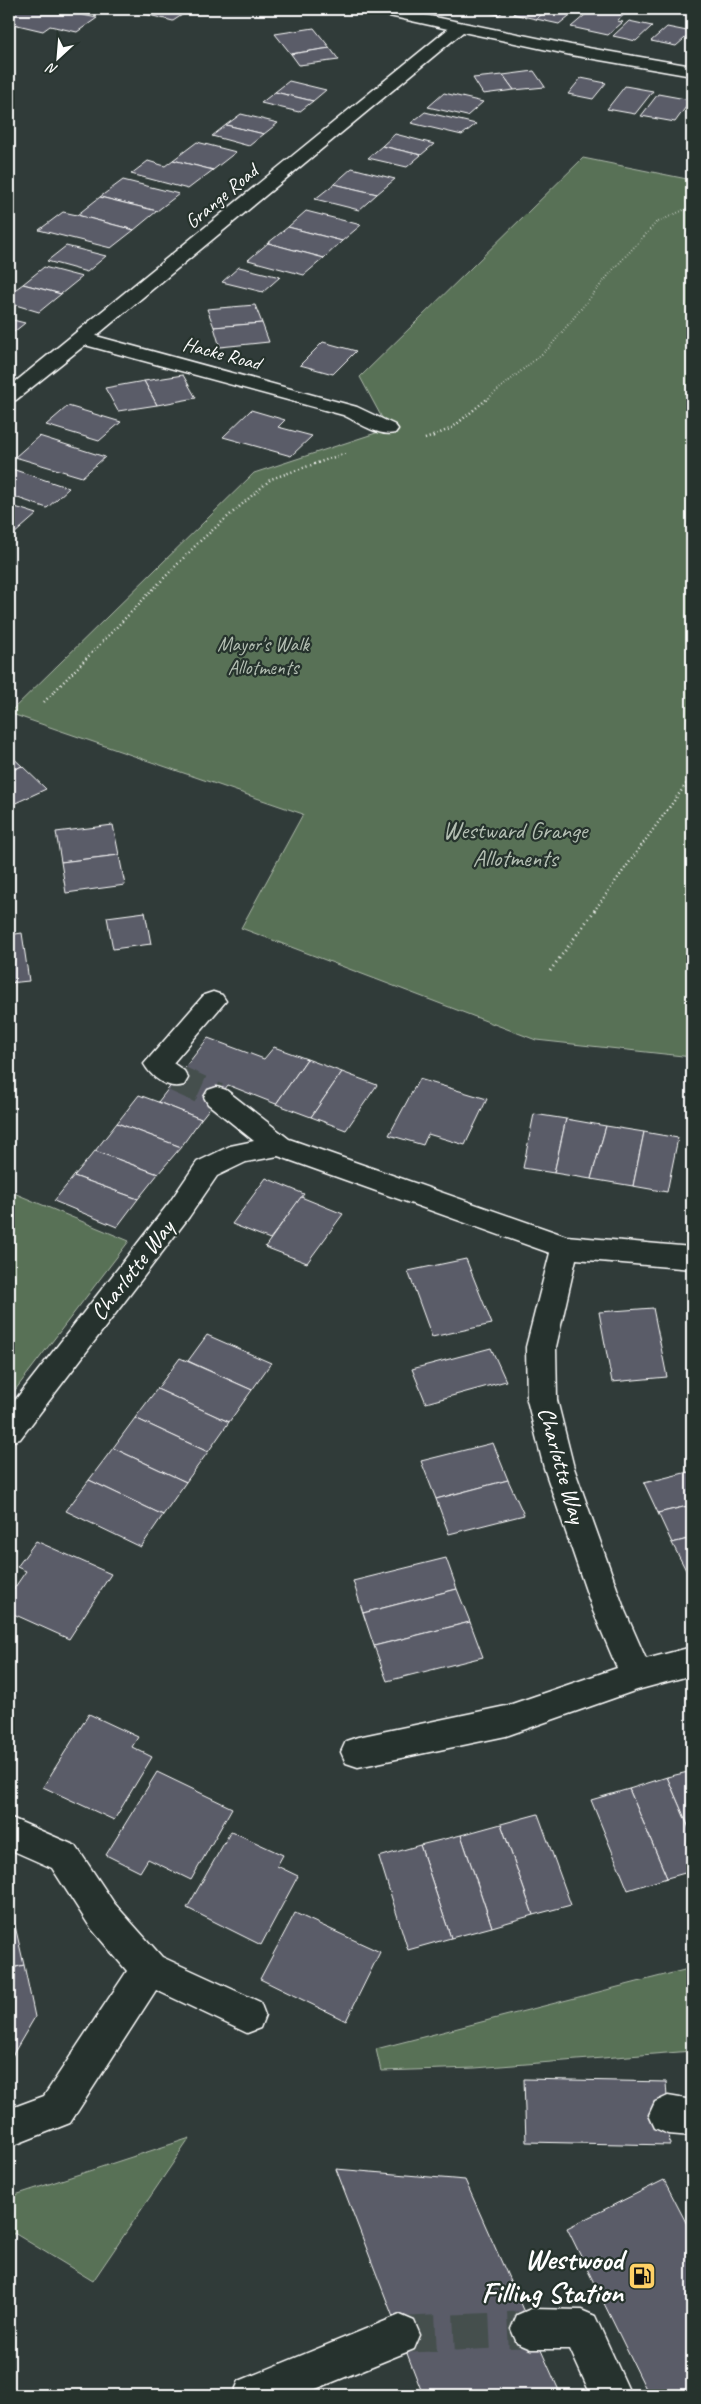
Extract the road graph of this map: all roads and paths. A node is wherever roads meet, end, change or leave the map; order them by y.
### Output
1 (376, 9) edge
2 (459, 27) junction
3 (692, 71) edge
4 (692, 206) edge
5 (82, 338) junction
6 (9, 396) edge
7 (388, 429) joint
8 (434, 436) junction
9 (416, 442) dead end
10 (349, 452) dead end
11 (44, 702) dead end
12 (692, 776) edge
13 (550, 971) dead end
14 (213, 1001) dead end
15 (175, 1078) tunnel mouth
16 (218, 1097) tunnel mouth
17 (279, 1146) junction
18 (566, 1247) junction
19 (692, 1258) edge
20 (9, 1430) edge
21 (692, 1661) edge
22 (637, 1676) junction
23 (358, 1752) dead end
24 (9, 1833) edge
25 (150, 1969) junction
26 (247, 2015) dead end
27 (9, 2128) edge
28 (531, 2329) tunnel mouth
29 (400, 2335) tunnel mouth
30 (253, 2395) edge
31 (611, 2395) edge

1 - 2 street
2 - 3 street
2 - 5 street, Grange Road
4 - 8 path
5 - 6 street, Grange Road
5 - 7 street, Hacke Road
7 - 8 path
8 - 9 path
10 - 11 path
12 - 13 path
14 - 15 street
16 - 17 street, Charlotte Way
17 - 18 street, Charlotte Way
17 - 20 street, Charlotte Way
18 - 19 street, Charlotte Way
18 - 22 street, Charlotte Way
21 - 22 street
22 - 23 street
24 - 25 street
25 - 26 street
25 - 27 street
28 - 31 street
29 - 30 street

